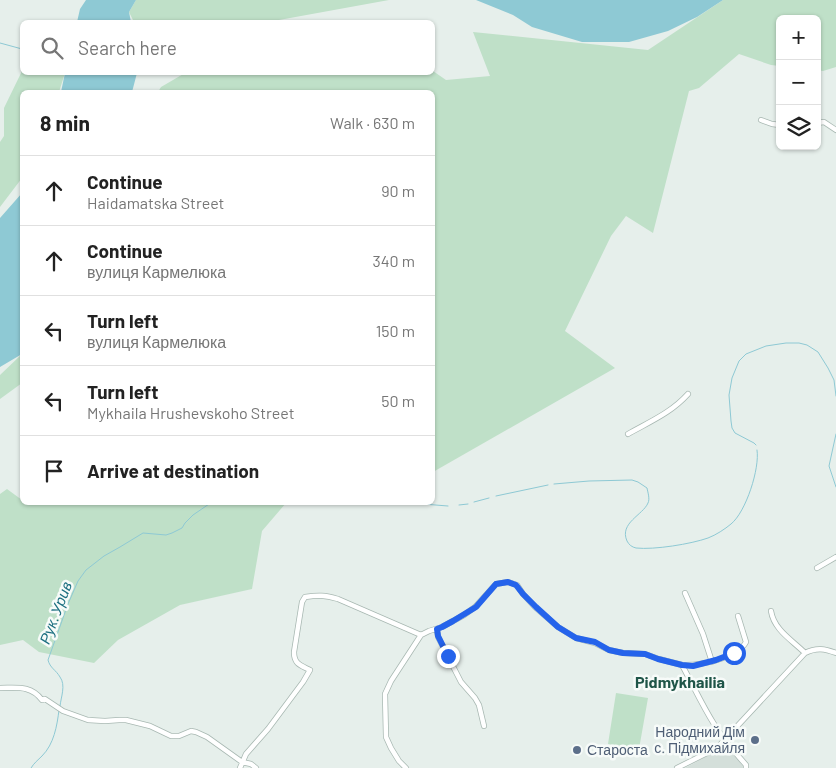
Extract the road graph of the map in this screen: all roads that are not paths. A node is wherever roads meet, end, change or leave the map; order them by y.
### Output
1 (761, 120) dead end
2 (821, 122) edge
3 (776, 124) edge
4 (836, 130) edge
5 (688, 394) dead end
6 (628, 434) dead end
7 (836, 557) edge
8 (817, 568) dead end
9 (685, 592) dead end
10 (771, 611) dead end
11 (738, 616) dead end
12 (437, 629) junction
13 (421, 635) junction
14 (805, 653) junction
15 (836, 653) edge
16 (712, 662) junction
17 (682, 665) junction
18 (0, 688) edge
19 (484, 726) dead end
20 (725, 740) junction
21 (242, 762) junction
22 (240, 768) edge
23 (256, 768) edge
24 (406, 768) edge
25 (677, 768) edge
26 (746, 768) edge

1 - 3 street
2 - 4 street
5 - 6 street
7 - 8 street
9 - 16 street
10 - 14 street
11 - 16 street
12 - 13 street
12 - 17 street
12 - 19 street
13 - 21 street
13 - 24 street
14 - 15 street
14 - 20 street
16 - 17 street
17 - 20 street
18 - 21 street
20 - 25 street
20 - 26 street
21 - 22 street
21 - 23 street

